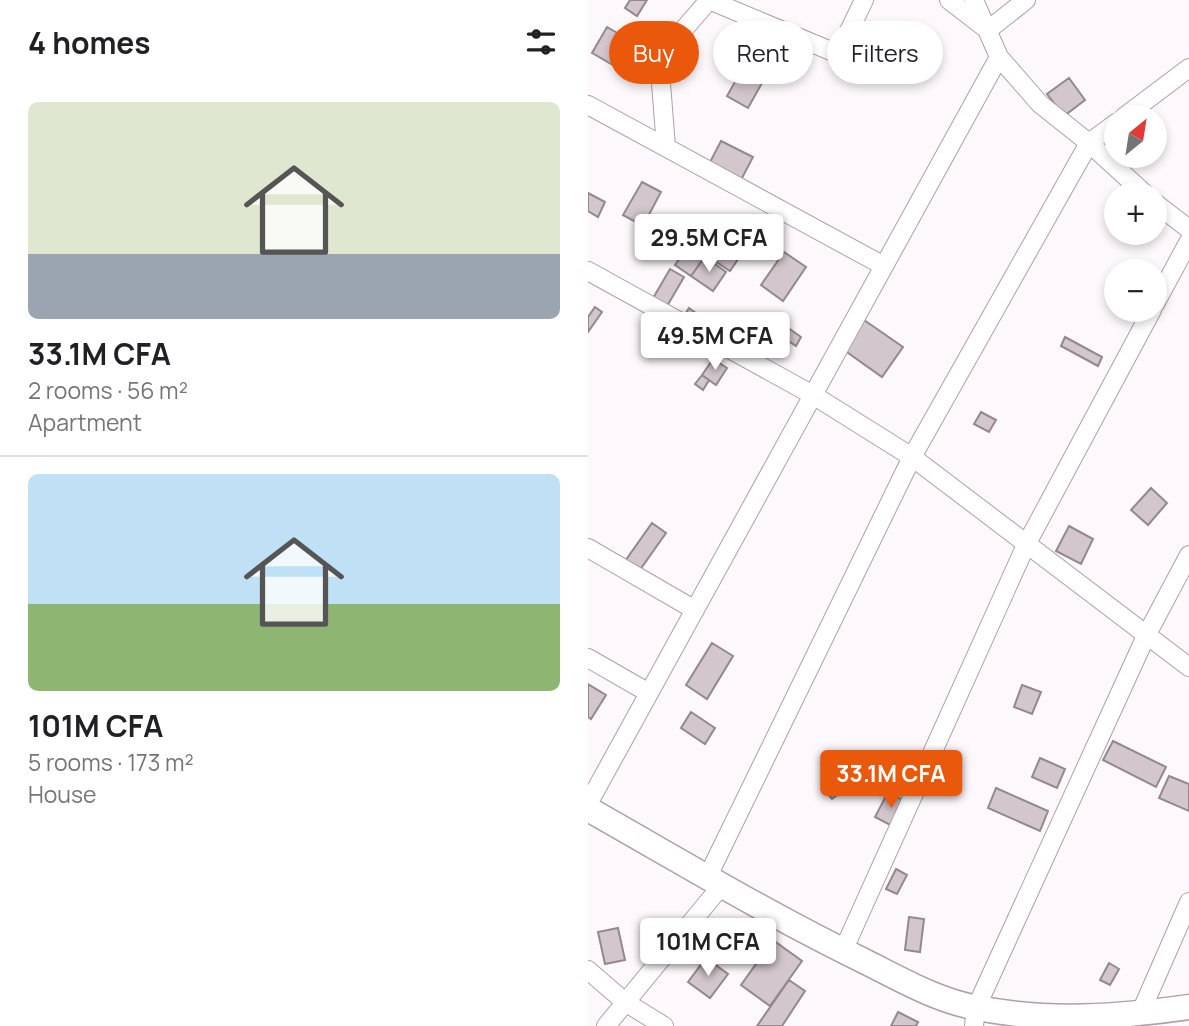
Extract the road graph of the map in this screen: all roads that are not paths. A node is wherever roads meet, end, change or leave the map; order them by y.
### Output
1 (709, 0) edge
2 (864, 0) edge
3 (949, 0) edge
4 (974, 0) edge
5 (1026, 0) edge
6 (988, 30) junction
7 (999, 57) junction
8 (1189, 68) edge
9 (588, 105) edge
10 (1140, 105) edge
11 (1104, 132) edge
12 (1089, 143) junction
13 (666, 147) junction
14 (1132, 182) edge
15 (1167, 212) edge
16 (1189, 229) edge
17 (1189, 240) edge
18 (884, 266) junction
19 (588, 271) edge
20 (1167, 281) edge
21 (1146, 322) edge
22 (813, 395) junction
23 (912, 457) junction
24 (1026, 545) junction
25 (588, 548) edge
26 (1189, 555) edge
27 (695, 610) junction
28 (1146, 636) junction
29 (588, 657) edge
30 (1189, 667) edge
31 (649, 693) junction
32 (588, 806) edge
33 (715, 881) junction
34 (1189, 902) edge
35 (843, 951) junction
36 (588, 970) edge
37 (622, 1006) junction
38 (1189, 1007) edge
39 (1140, 1014) junction
40 (975, 1017) edge
41 (1079, 1022) edge
42 (606, 1026) edge
43 (646, 1026) edge
44 (664, 1026) edge

1 - 2 street
1 - 13 street
3 - 6 street
4 - 6 street
5 - 6 street
6 - 7 street
7 - 12 street
7 - 18 street
8 - 10 street
9 - 13 street
11 - 12 street
12 - 14 street
12 - 23 street
13 - 18 street
15 - 16 street
17 - 20 street
18 - 22 street
19 - 22 street
21 - 24 street
22 - 23 street
22 - 27 street
23 - 24 street
23 - 33 street
24 - 28 street
24 - 35 street
25 - 27 street
26 - 28 street
27 - 31 street
28 - 30 street
28 - 40 street
29 - 31 street
31 - 32 street
32 - 33 main road
33 - 35 main road
33 - 37 street
34 - 39 street
35 - 40 main road
36 - 37 street
37 - 42 street
37 - 43 street
37 - 44 street
38 - 39 main road
39 - 41 main road
40 - 41 main road

